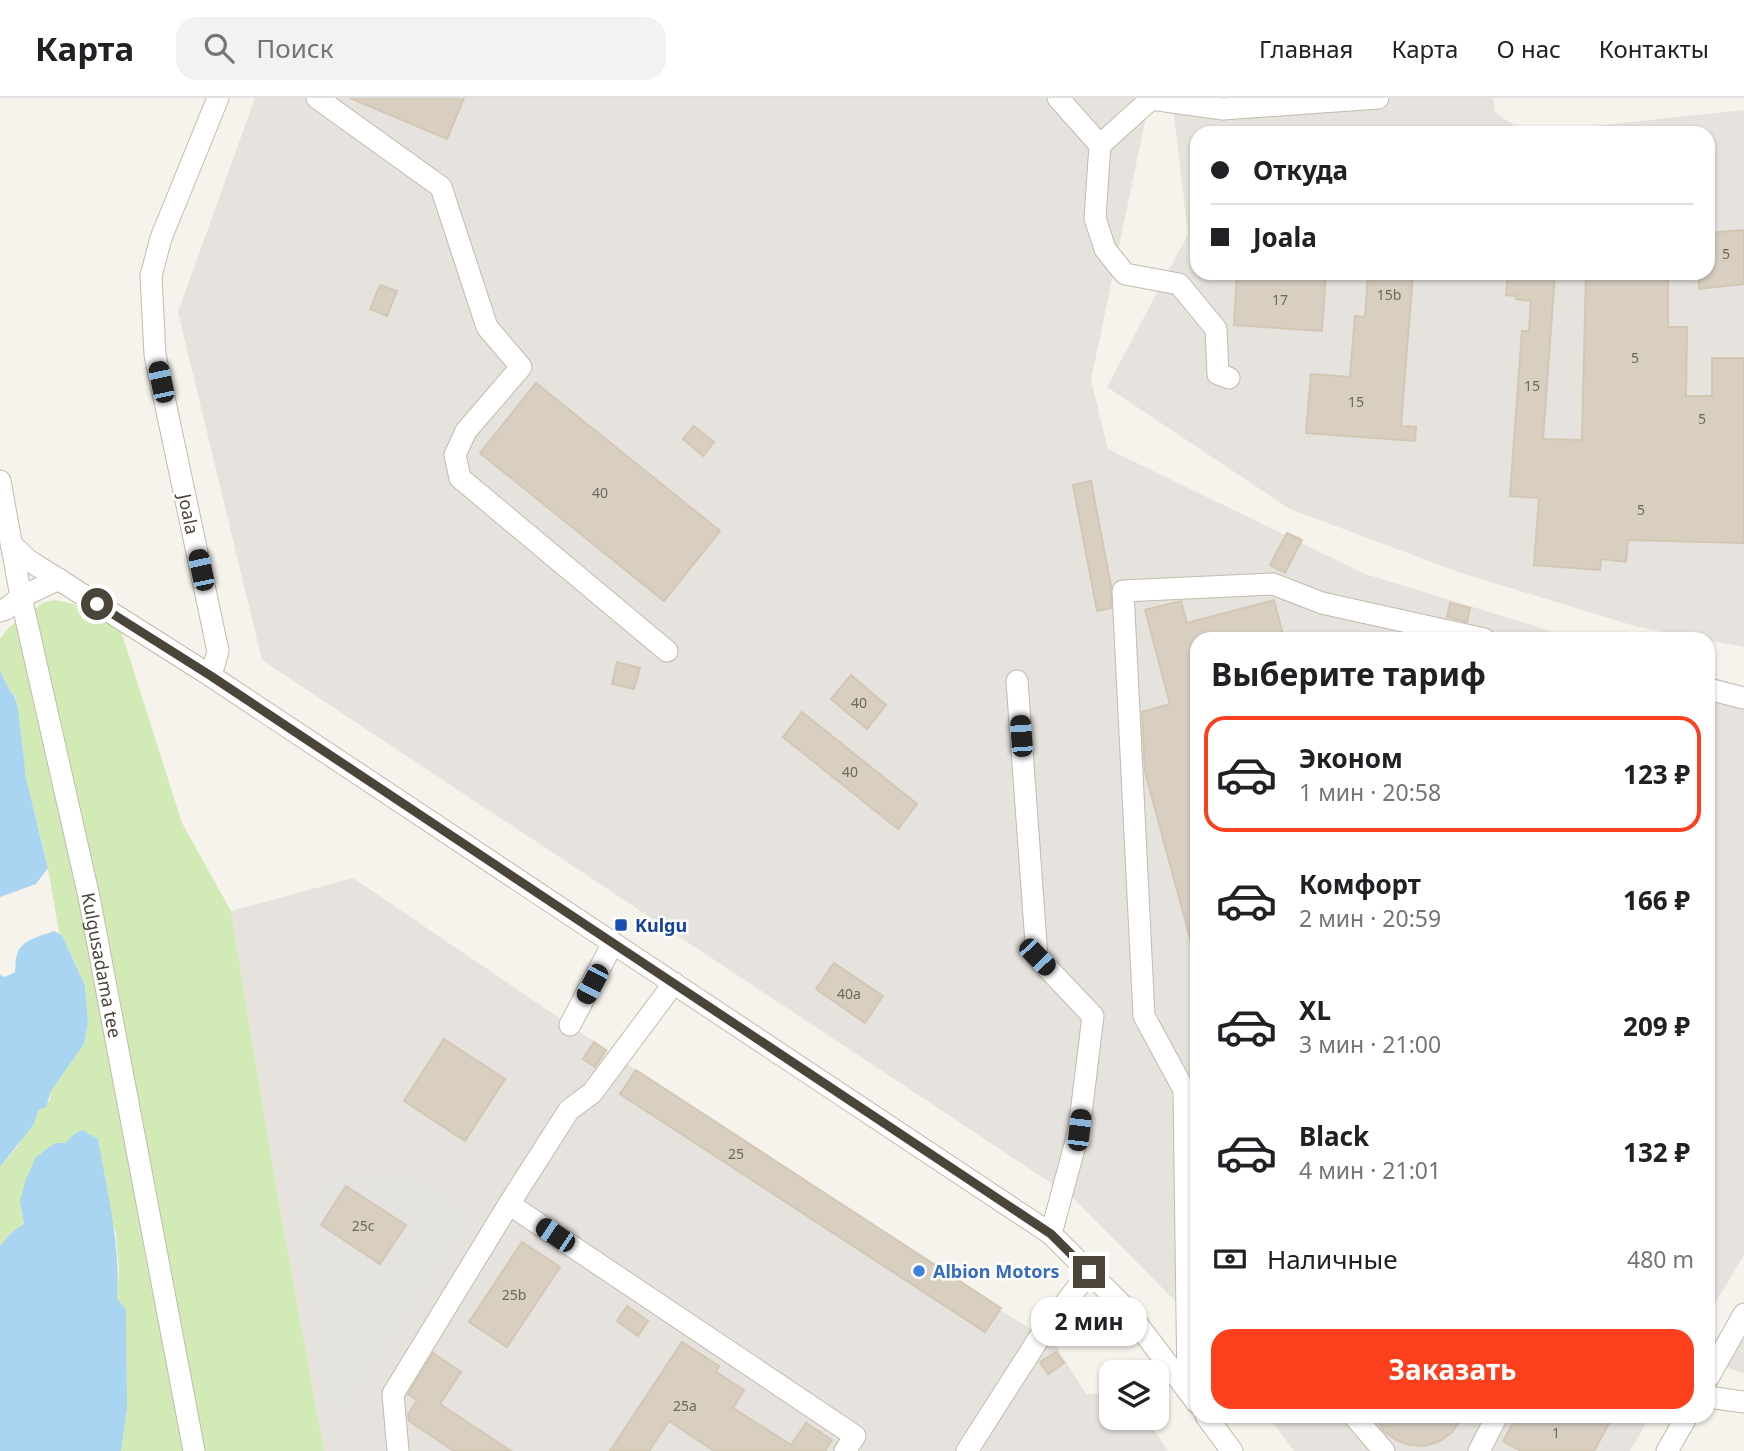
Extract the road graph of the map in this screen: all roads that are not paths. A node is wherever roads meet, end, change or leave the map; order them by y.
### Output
1 (218, 98) edge
2 (317, 98) edge
3 (1058, 98) edge
4 (1378, 98) edge
5 (1100, 145) junction
6 (1229, 378) dead end
7 (0, 481) edge
8 (11, 544) junction
9 (59, 579) junction
10 (21, 597) junction
11 (0, 611) edge
12 (1452, 632) edge
13 (667, 652) dead end
14 (211, 676) junction
15 (1017, 681) dead end
16 (1715, 691) edge
17 (1744, 698) edge
18 (613, 943) junction
19 (674, 984) junction
20 (570, 1025) dead end
21 (509, 1204) junction
22 (1051, 1234) junction
23 (1089, 1272) junction
24 (1744, 1314) edge
25 (1190, 1320) edge
26 (1715, 1369) edge
27 (1715, 1386) edge
28 (1190, 1394) edge
29 (1744, 1402) edge
30 (1211, 1423) edge
31 (1360, 1423) edge
32 (1493, 1423) edge
33 (1682, 1423) edge
34 (194, 1451) edge
35 (398, 1451) edge
36 (845, 1451) edge
37 (967, 1451) edge
38 (1232, 1451) edge
39 (1384, 1451) edge
40 (1479, 1451) edge
41 (1667, 1451) edge

1 - 14 street, Joala
2 - 13 street
3 - 5 street
4 - 5 street
5 - 6 street
7 - 8 street, Kulgusadama tee
8 - 9 street
8 - 10 street, Kulgusadama tee
9 - 10 street
9 - 14 street
10 - 11 street
10 - 34 street, Kulgusadama tee
12 - 25 street
14 - 18 street
15 - 22 street
16 - 17 street
18 - 19 street
18 - 20 street
19 - 21 street
19 - 22 street
21 - 35 street
21 - 36 street
22 - 23 street
23 - 28 street
23 - 37 street
24 - 26 street
27 - 29 street
30 - 38 street
31 - 39 street
32 - 40 street
33 - 41 street

